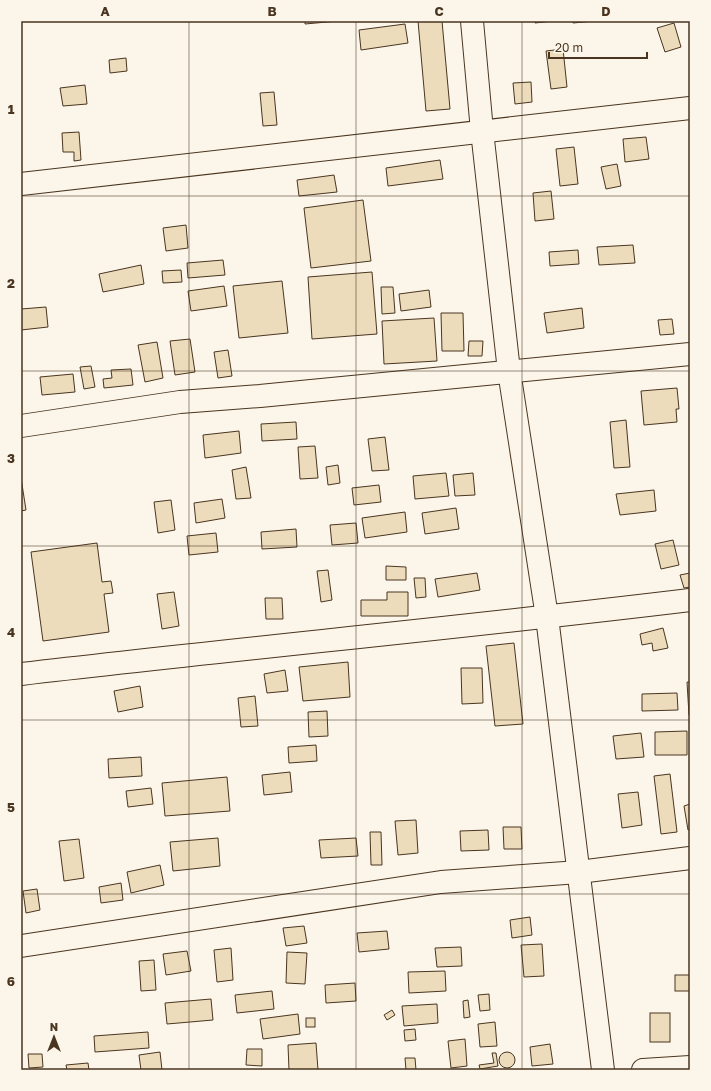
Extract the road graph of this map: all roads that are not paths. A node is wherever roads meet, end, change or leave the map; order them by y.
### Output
1 (472, 21) edge
2 (690, 108) edge
3 (482, 131) junction
4 (21, 184) edge
5 (690, 354) edge
6 (509, 371) junction
7 (21, 426) edge
8 (690, 600) edge
9 (547, 617) junction
10 (21, 674) edge
11 (690, 858) edge
12 (579, 872) junction
13 (21, 946) edge
14 (690, 1067) edge
15 (603, 1070) edge
16 (643, 1070) edge

1 - 3 street
2 - 3 street
3 - 4 street
3 - 6 street
5 - 6 street
6 - 7 street
6 - 9 street
8 - 9 street
9 - 10 street
9 - 12 street
11 - 12 street
12 - 13 street
12 - 15 street
14 - 16 street

